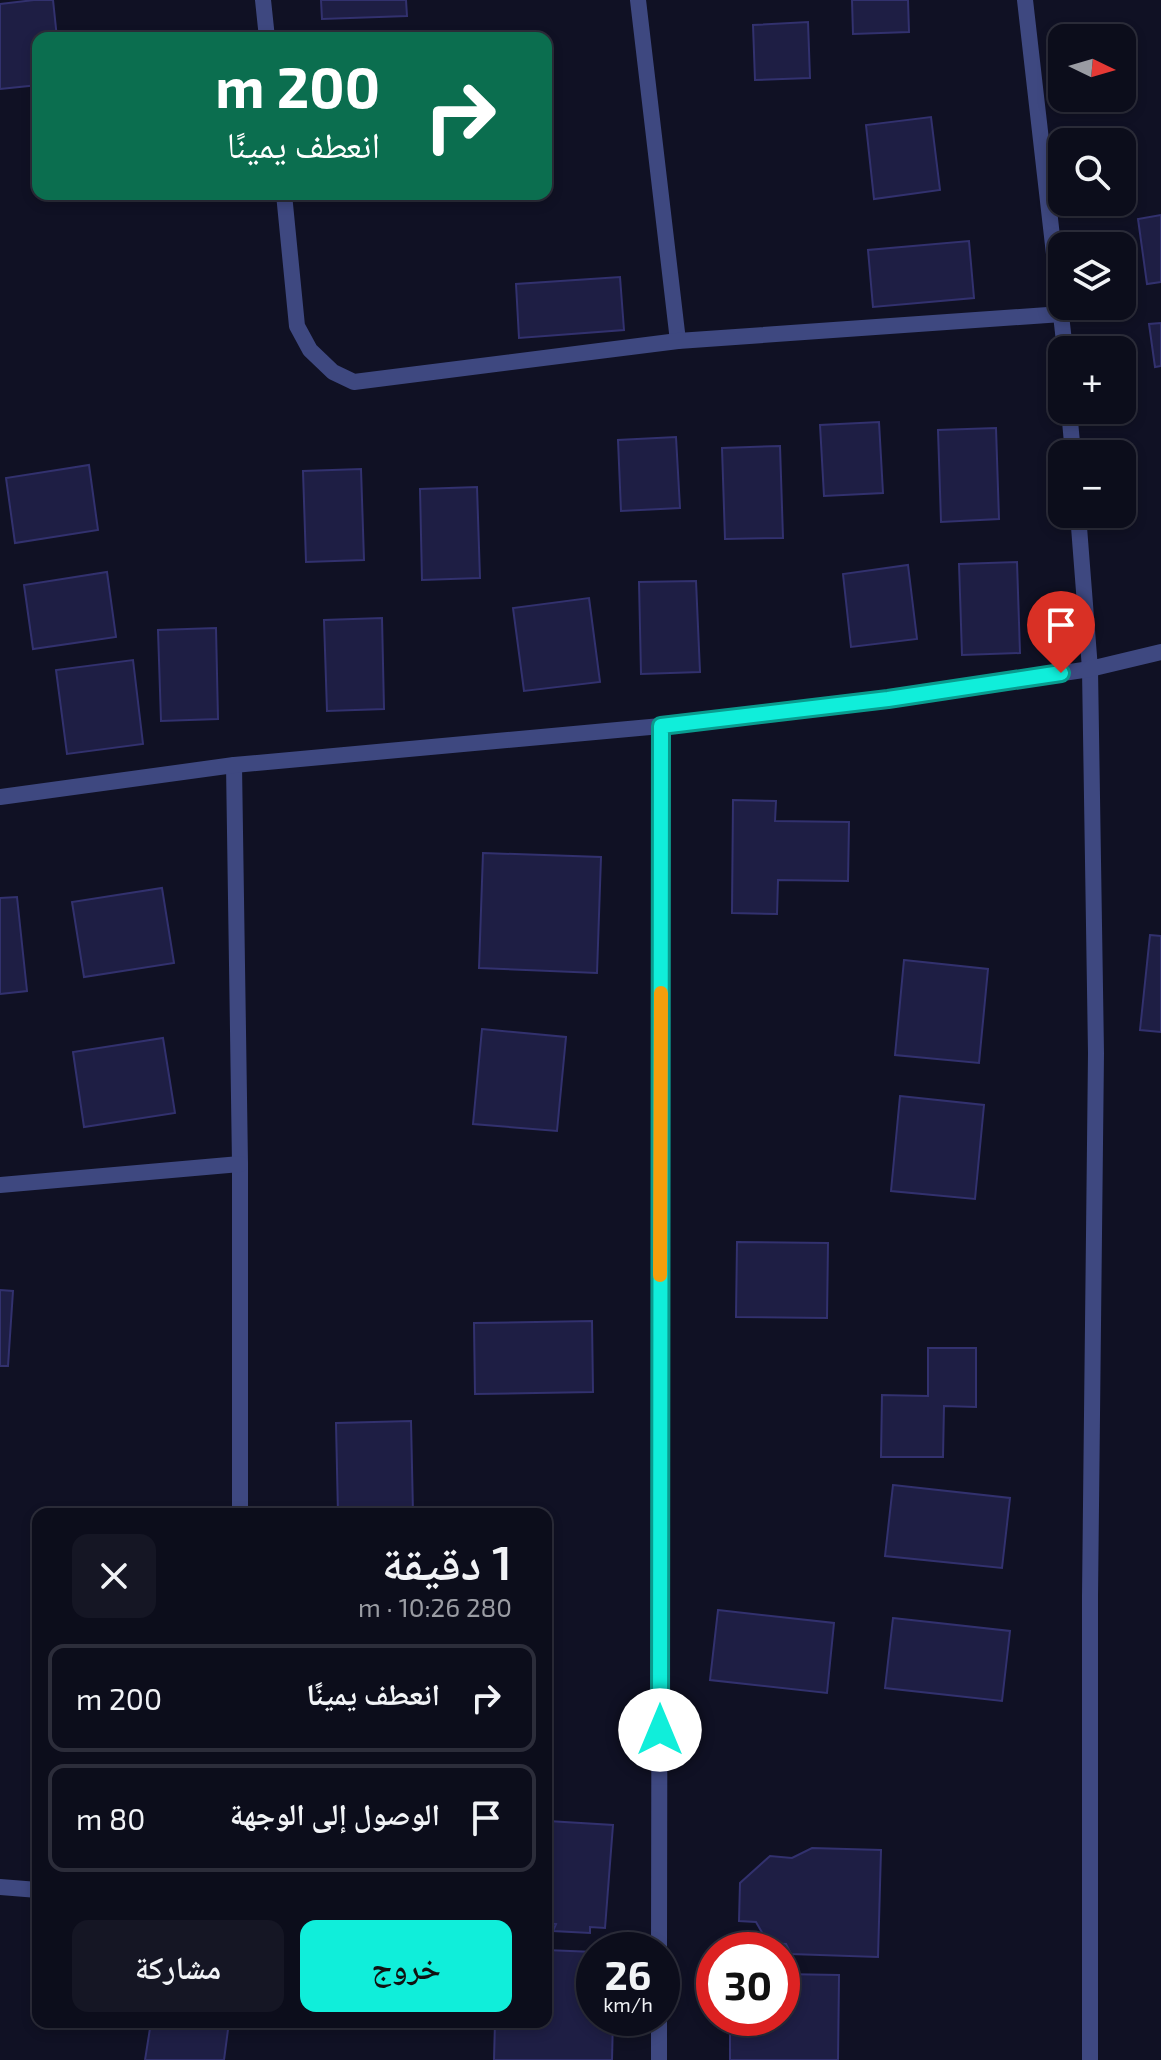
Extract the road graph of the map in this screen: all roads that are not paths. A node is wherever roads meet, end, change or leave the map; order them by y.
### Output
1 (263, 0) edge
2 (638, 0) edge
3 (1025, 0) edge
4 (266, 32) edge
5 (285, 200) edge
6 (1052, 232) edge
7 (1048, 315) edge
8 (678, 341) junction
9 (1079, 528) edge
10 (1161, 652) edge
11 (1090, 669) junction
12 (661, 726) junction
13 (234, 765) junction
14 (0, 797) edge
15 (240, 1164) junction
16 (0, 1185) edge
17 (240, 1508) edge
18 (0, 1887) edge
19 (32, 1890) edge
20 (659, 1932) edge
21 (659, 2036) edge
22 (659, 2060) edge
23 (1090, 2060) edge

1 - 4 street
2 - 8 street
3 - 6 street
5 - 8 street
7 - 8 street
9 - 11 street
10 - 11 street
11 - 12 street
11 - 23 street
12 - 13 street
12 - 20 street
13 - 14 street
13 - 15 street
15 - 16 street
15 - 17 street
18 - 19 street
21 - 22 street

